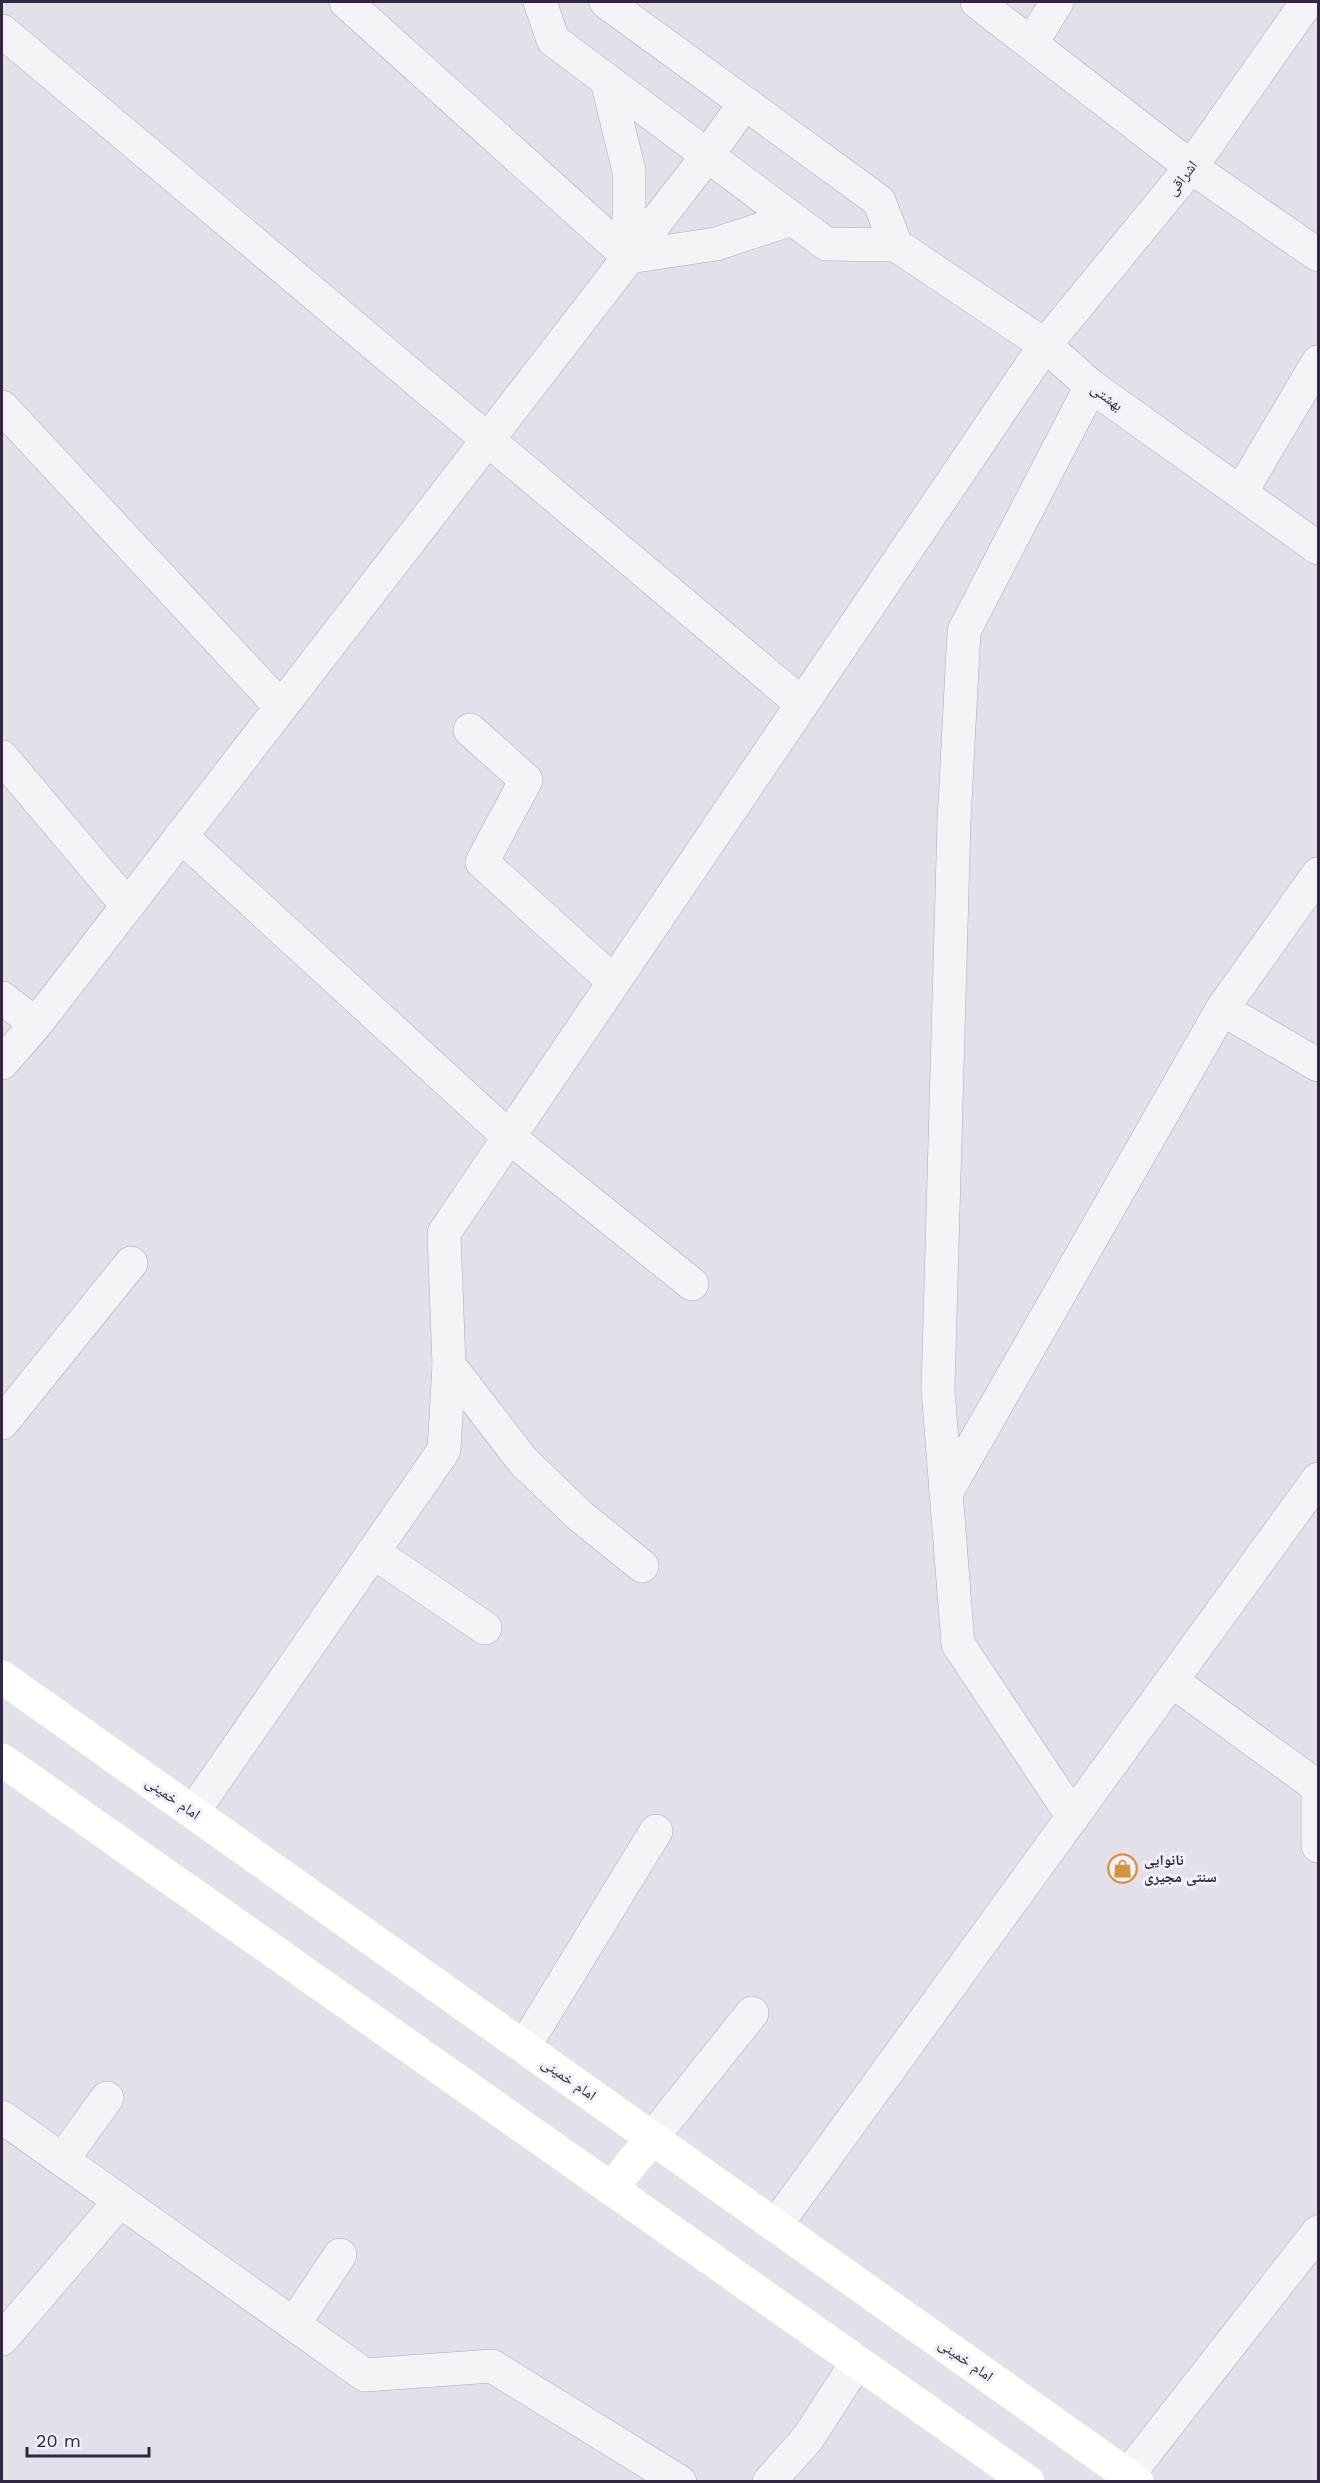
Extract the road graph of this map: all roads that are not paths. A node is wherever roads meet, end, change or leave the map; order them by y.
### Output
1 (346, 2) edge
2 (540, 2) edge
3 (606, 2) edge
4 (976, 2) edge
5 (1057, 2) edge
6 (1307, 2) edge
7 (2, 31) edge
8 (1032, 44) junction
9 (607, 81) junction
10 (745, 103) junction
11 (707, 156) junction
12 (1191, 167) junction
13 (792, 219) junction
14 (896, 245) junction
15 (1318, 255) edge
16 (629, 257) junction
17 (1045, 345) junction
18 (1318, 362) edge
19 (1091, 386) junction
20 (2, 407) edge
21 (488, 440) junction
22 (1240, 492) junction
23 (1318, 548) edge
24 (802, 704) junction
25 (281, 707) junction
26 (470, 730) dead end
27 (2, 757) edge
28 (181, 836) junction
29 (1318, 874) edge
30 (127, 905) junction
31 (614, 982) junction
32 (2, 998) edge
33 (1222, 1009) junction
34 (36, 1024) junction
35 (2, 1063) edge
36 (1318, 1065) edge
37 (509, 1137) junction
38 (131, 1263) dead end
39 (692, 1284) dead end
40 (449, 1365) junction
41 (2, 1423) edge
42 (1318, 1479) edge
43 (946, 1493) junction
44 (373, 1552) junction
45 (642, 1566) dead end
46 (485, 1628) dead end
47 (2, 1677) edge
48 (1172, 1681) junction
49 (2, 1760) edge
50 (193, 1812) junction
51 (1073, 1817) junction
52 (656, 1831) dead end
53 (1318, 1846) edge
54 (752, 2013) dead end
55 (524, 2047) junction
56 (107, 2098) dead end
57 (2, 2117) edge
58 (652, 2138) junction
59 (62, 2160) junction
60 (611, 2189) junction
61 (120, 2201) junction
62 (776, 2225) junction
63 (1318, 2232) edge
64 (340, 2255) dead end
65 (294, 2324) junction
66 (2, 2339) edge
67 (857, 2362) junction
68 (1132, 2478) edge
69 (680, 2481) edge
70 (770, 2481) edge
71 (1028, 2481) edge

1 - 16 street
2 - 9 street
3 - 10 street
4 - 8 street
5 - 8 street
6 - 12 street, اشراقی
7 - 21 street
8 - 12 street
9 - 11 street
9 - 16 street
10 - 11 street
10 - 14 street
11 - 13 street
11 - 16 street
12 - 15 street
12 - 17 street, اشراقی
13 - 14 street
13 - 16 street
14 - 17 street, بهشتی
16 - 21 street
17 - 19 street, بهشتی
17 - 24 street, اشراقی
18 - 22 street
19 - 22 street, بهشتی
19 - 43 street
20 - 25 street
21 - 24 street
21 - 25 street
22 - 23 street, بهشتی
24 - 31 street, اشراقی
25 - 28 street
26 - 31 street
27 - 30 street
28 - 30 street
28 - 37 street
29 - 33 street
30 - 34 street
31 - 37 street, اشراقی
32 - 34 street
33 - 36 street
33 - 43 street
34 - 35 street
37 - 39 street
37 - 40 street, اشراقی
38 - 41 street
40 - 44 street, اشراقی
40 - 45 street
42 - 48 street
43 - 51 street
44 - 46 street
44 - 50 street, اشراقی
47 - 50 main road, امام خمینی
48 - 51 street
48 - 53 street
49 - 60 main road
50 - 55 main road, امام خمینی
51 - 62 street
52 - 55 street
54 - 58 street
55 - 58 main road, امام خمینی
56 - 59 street
57 - 59 street
58 - 60 main road
58 - 62 main road, امام خمینی
59 - 61 street
60 - 67 main road
61 - 65 street
61 - 66 street
62 - 68 main road, امام خمینی
63 - 68 street
64 - 65 street
65 - 69 street
67 - 70 street
67 - 71 main road

